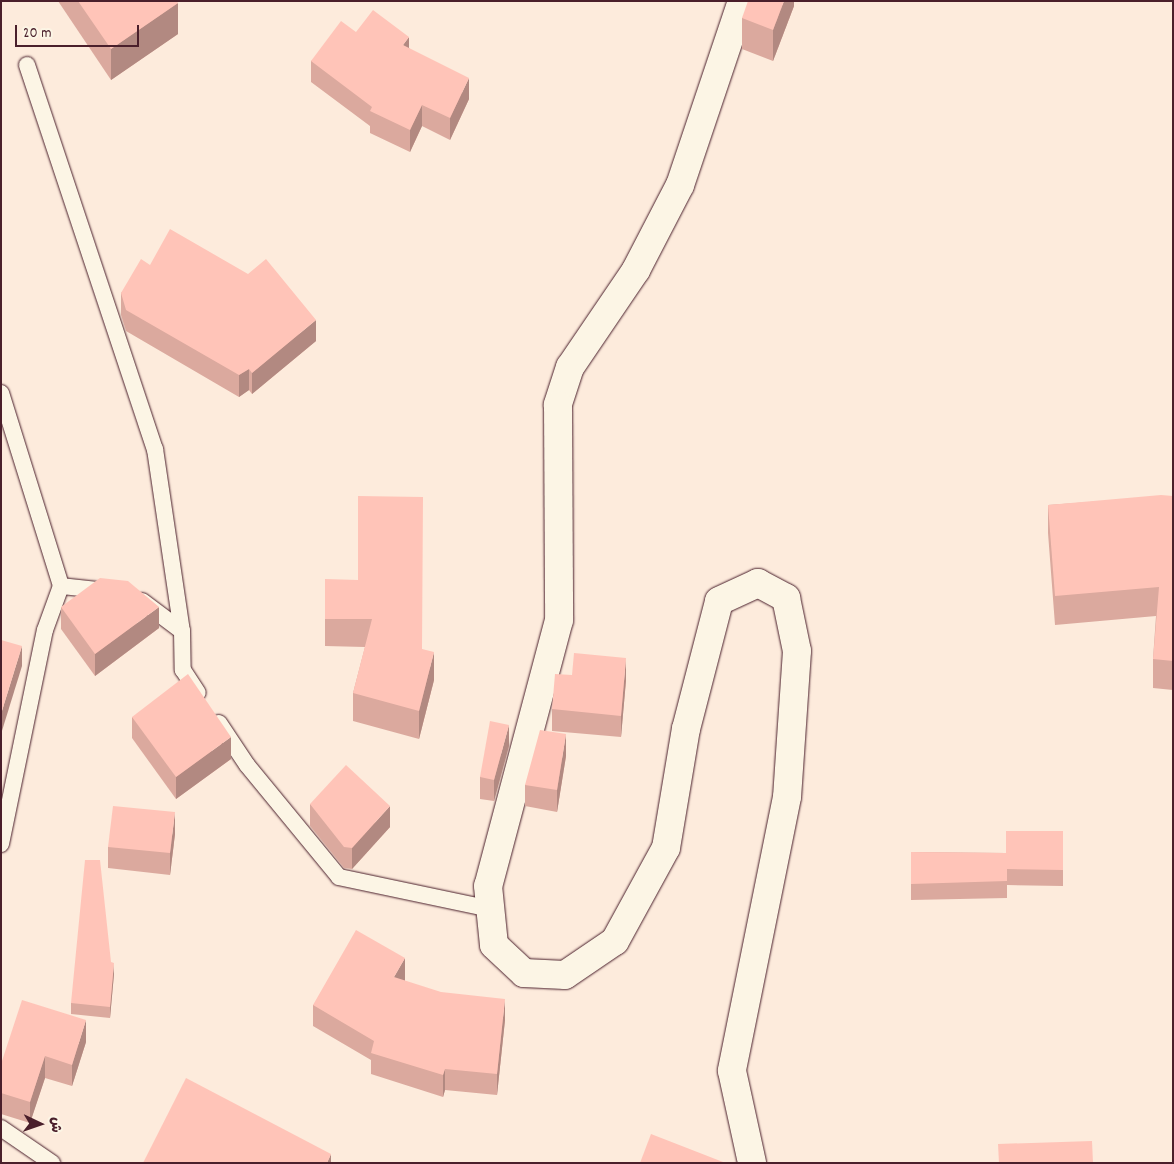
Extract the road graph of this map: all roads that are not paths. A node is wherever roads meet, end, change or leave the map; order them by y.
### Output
1 (742, 1) edge
2 (27, 65) dead end
3 (1, 393) edge
4 (61, 586) junction
5 (182, 630) junction
6 (1, 844) edge
7 (491, 909) junction
8 (1, 1128) edge
9 (52, 1163) edge
10 (752, 1163) edge

1 - 7 street
2 - 5 lane
3 - 4 lane
4 - 5 lane
4 - 6 lane
5 - 7 lane
7 - 10 street
8 - 9 lane

